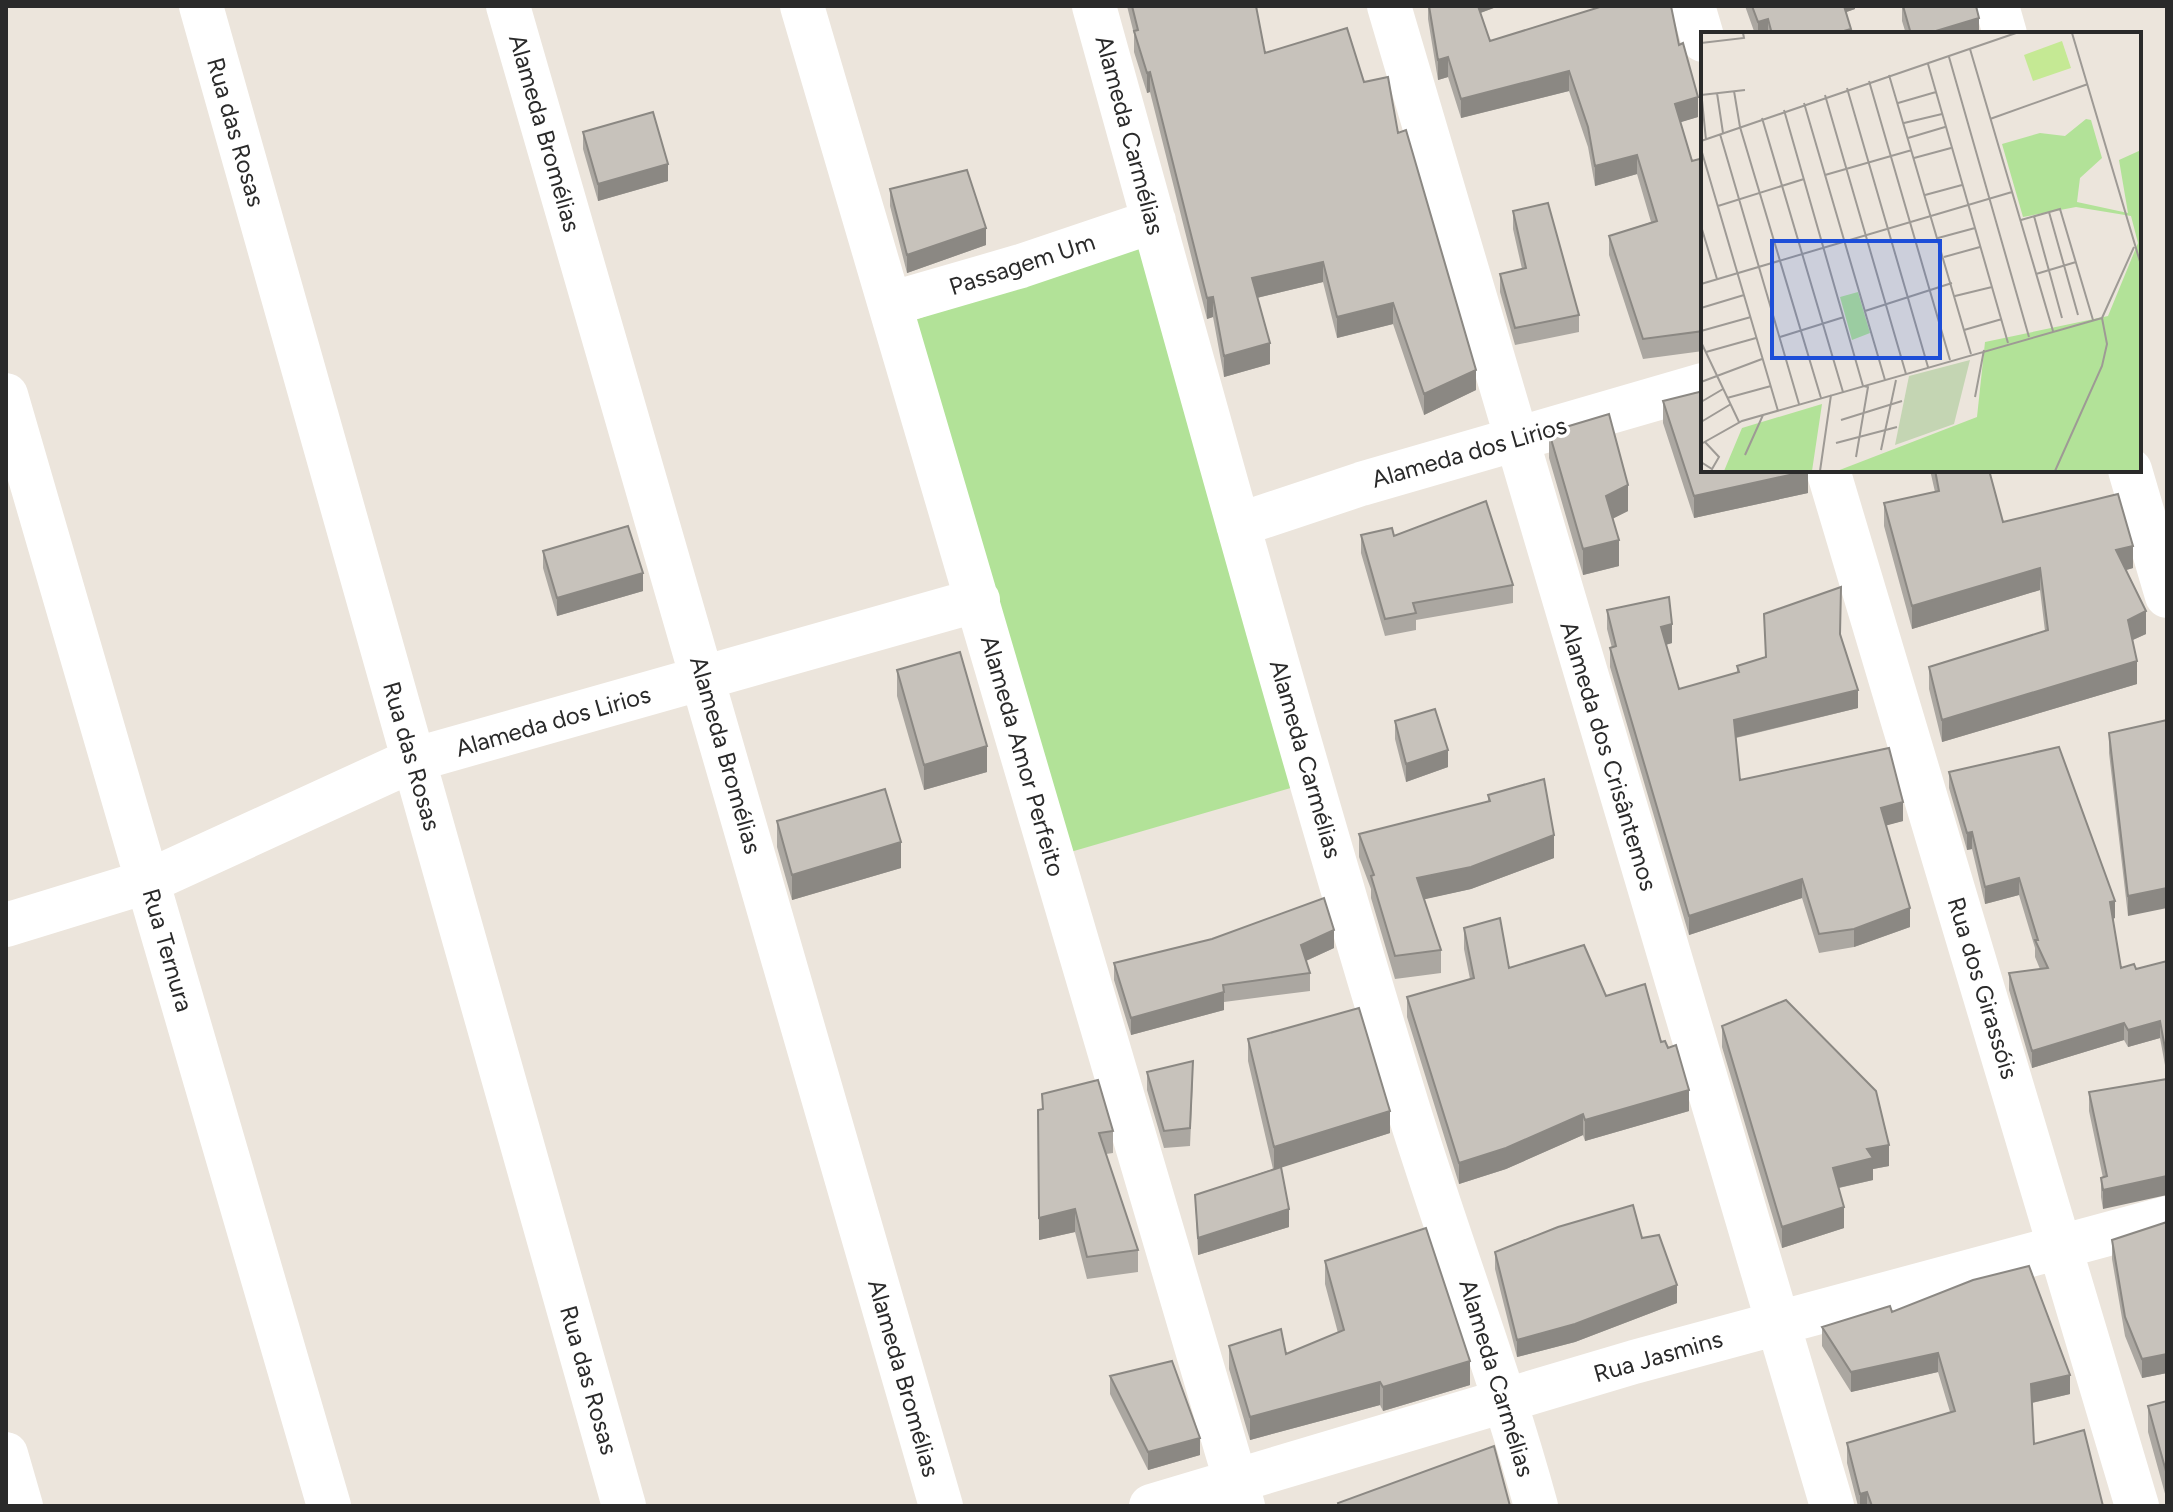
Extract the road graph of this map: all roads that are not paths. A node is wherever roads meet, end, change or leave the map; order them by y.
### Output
1 (201, 6) edge
2 (508, 6) edge
3 (802, 6) edge
4 (1094, 6) edge
5 (1389, 6) edge
6 (1693, 6) edge
7 (1701, 33) edge
8 (1154, 221) junction
9 (890, 304) junction
10 (1701, 386) edge
11 (6, 395) edge
12 (1515, 438) junction
13 (1829, 472) edge
14 (2131, 472) edge
15 (1238, 525) junction
16 (2166, 585) edge
17 (978, 600) junction
18 (704, 678) junction
19 (413, 760) junction
20 (149, 881) junction
21 (6, 925) edge
22 (2167, 1218) edge
23 (2060, 1245) junction
24 (1779, 1322) junction
25 (1507, 1400) junction
26 (6, 1454) edge
27 (1239, 1493) edge
28 (21, 1506) edge
29 (329, 1506) edge
30 (624, 1506) edge
31 (941, 1506) edge
32 (1151, 1506) edge
33 (1536, 1506) edge
34 (1832, 1506) edge
35 (2137, 1506) edge

1 - 19 street, Rua das Rosas
2 - 18 street, Alameda Bromélias
3 - 9 street, Alameda Amor Perfeito
4 - 8 street, Alameda Carmélias
5 - 12 street, Alameda dos Crisântemos
6 - 7 street
8 - 9 street, Passagem Um
8 - 15 street, Alameda Carmélias
9 - 17 street, Alameda Amor Perfeito
10 - 12 street, Alameda dos Lirios
11 - 20 street, Rua Ternura
12 - 15 street, Alameda dos Lirios
12 - 24 street, Alameda dos Crisântemos
13 - 23 street, Rua dos Girassóis
14 - 16 street
15 - 25 street, Alameda Carmélias
17 - 18 street, Alameda dos Lirios
17 - 27 street, Alameda Amor Perfeito
18 - 19 street, Alameda dos Lirios
18 - 31 street, Alameda Bromélias
19 - 20 street, Alameda dos Lirios
19 - 30 street, Rua das Rosas
20 - 21 street, Alameda dos Lirios
20 - 29 street, Rua Ternura
22 - 23 street, Rua Jasmins
23 - 24 street, Rua Jasmins
23 - 35 street, Rua dos Girassóis
24 - 25 street, Rua Jasmins
24 - 34 street, Alameda dos Crisântemos
25 - 27 street, Rua Jasmins
25 - 33 street, Alameda Carmélias
26 - 28 street
27 - 32 street, Rua Jasmins

